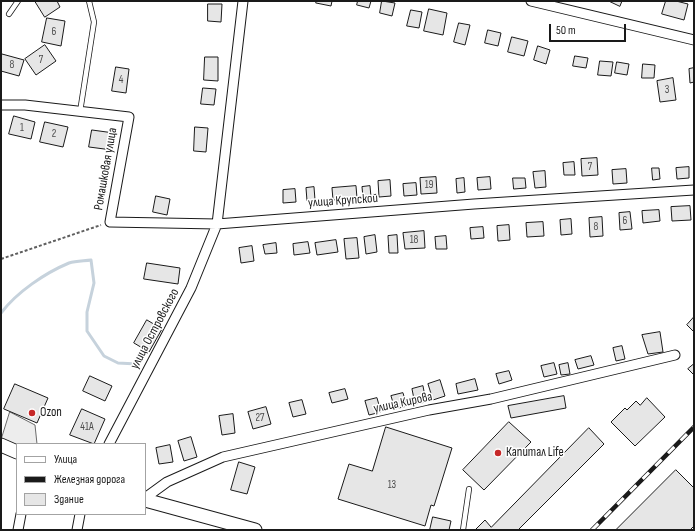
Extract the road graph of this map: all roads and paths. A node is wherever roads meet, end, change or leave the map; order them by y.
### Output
1 (18, 1) edge
2 (89, 1) edge
3 (243, 1) edge
4 (531, 1) edge
5 (9, 14) dead end
6 (694, 40) edge
7 (1, 105) edge
8 (80, 112) junction
9 (694, 190) edge
10 (110, 222) junction
11 (218, 224) junction
12 (1, 259) edge
13 (675, 355) dead end
14 (110, 443) edge
15 (1, 445) edge
16 (16, 452) edge
17 (469, 490) dead end
18 (146, 498) edge
19 (146, 499) edge
20 (21, 515) edge
21 (80, 515) edge
22 (18, 530) edge
23 (77, 530) edge
24 (255, 530) edge
25 (463, 530) edge

1 - 5 lane
2 - 8 lane
3 - 11 street
4 - 6 street
7 - 8 street, Ромашковая улица
8 - 10 street, Ромашковая улица
9 - 11 street, улица Крупской
10 - 11 street, Ромашковая улица
10 - 12 path
11 - 14 street, улица Островского
13 - 18 street, улица Кирова
15 - 16 main road
17 - 25 lane
19 - 24 main road
20 - 22 street
21 - 23 street

